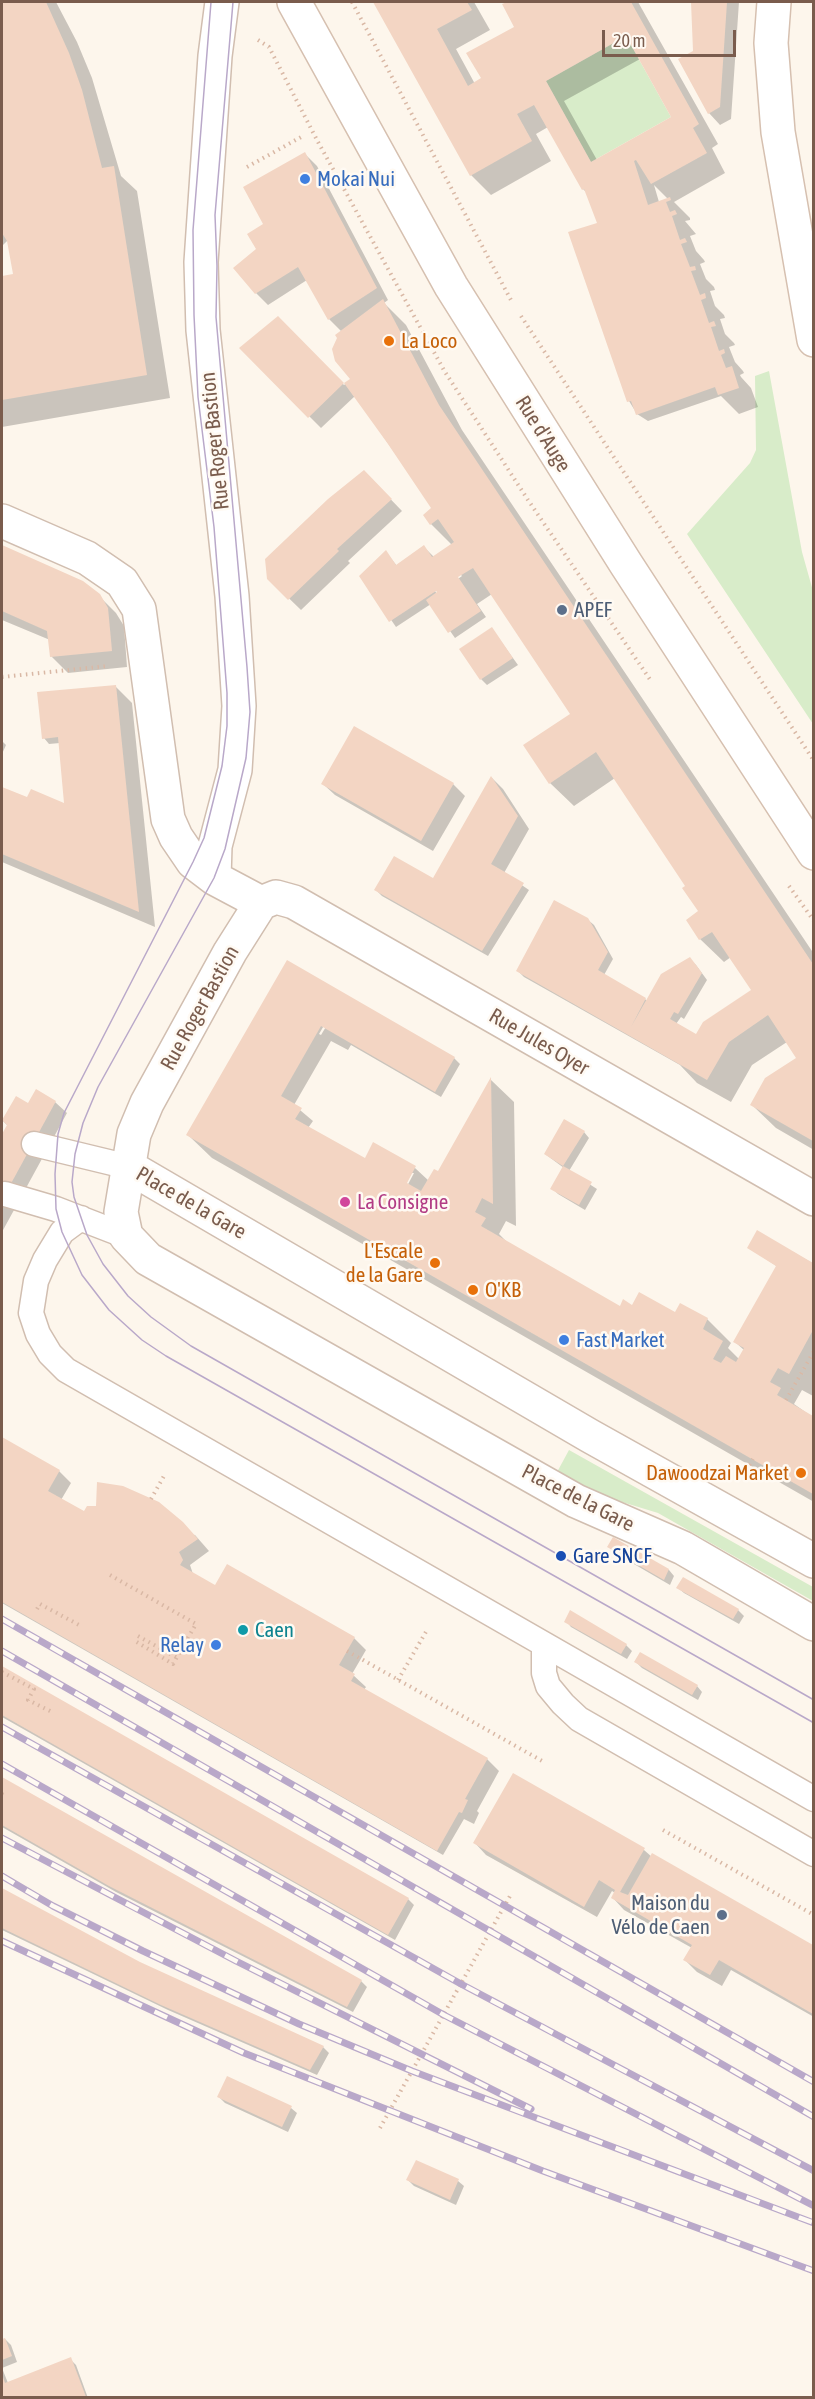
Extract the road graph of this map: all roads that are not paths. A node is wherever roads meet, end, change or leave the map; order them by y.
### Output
1 (222, 2) edge
2 (294, 2) edge
3 (774, 2) edge
4 (813, 340) edge
5 (2, 521) edge
6 (813, 853) edge
7 (214, 878) junction
8 (261, 903) junction
9 (34, 1144) dead end
10 (129, 1167) junction
11 (5, 1194) dead end
12 (813, 1199) edge
13 (81, 1218) junction
14 (126, 1236) junction
15 (813, 1561) edge
16 (813, 1624) edge
17 (544, 1645) junction
18 (813, 1799) edge
19 (813, 1854) edge

1 - 7 street, Rue Roger Bastion
2 - 6 street, Rue d'Auge
3 - 4 street
5 - 7 street
7 - 8 street
8 - 10 street, Rue Roger Bastion
8 - 12 street, Rue Jules Oyer
9 - 10 lane
10 - 14 street, Place de la Gare
10 - 15 street, Place de la Gare
11 - 13 lane
13 - 14 lane
13 - 17 lane
14 - 16 street, Place de la Gare
17 - 18 lane
17 - 19 lane

